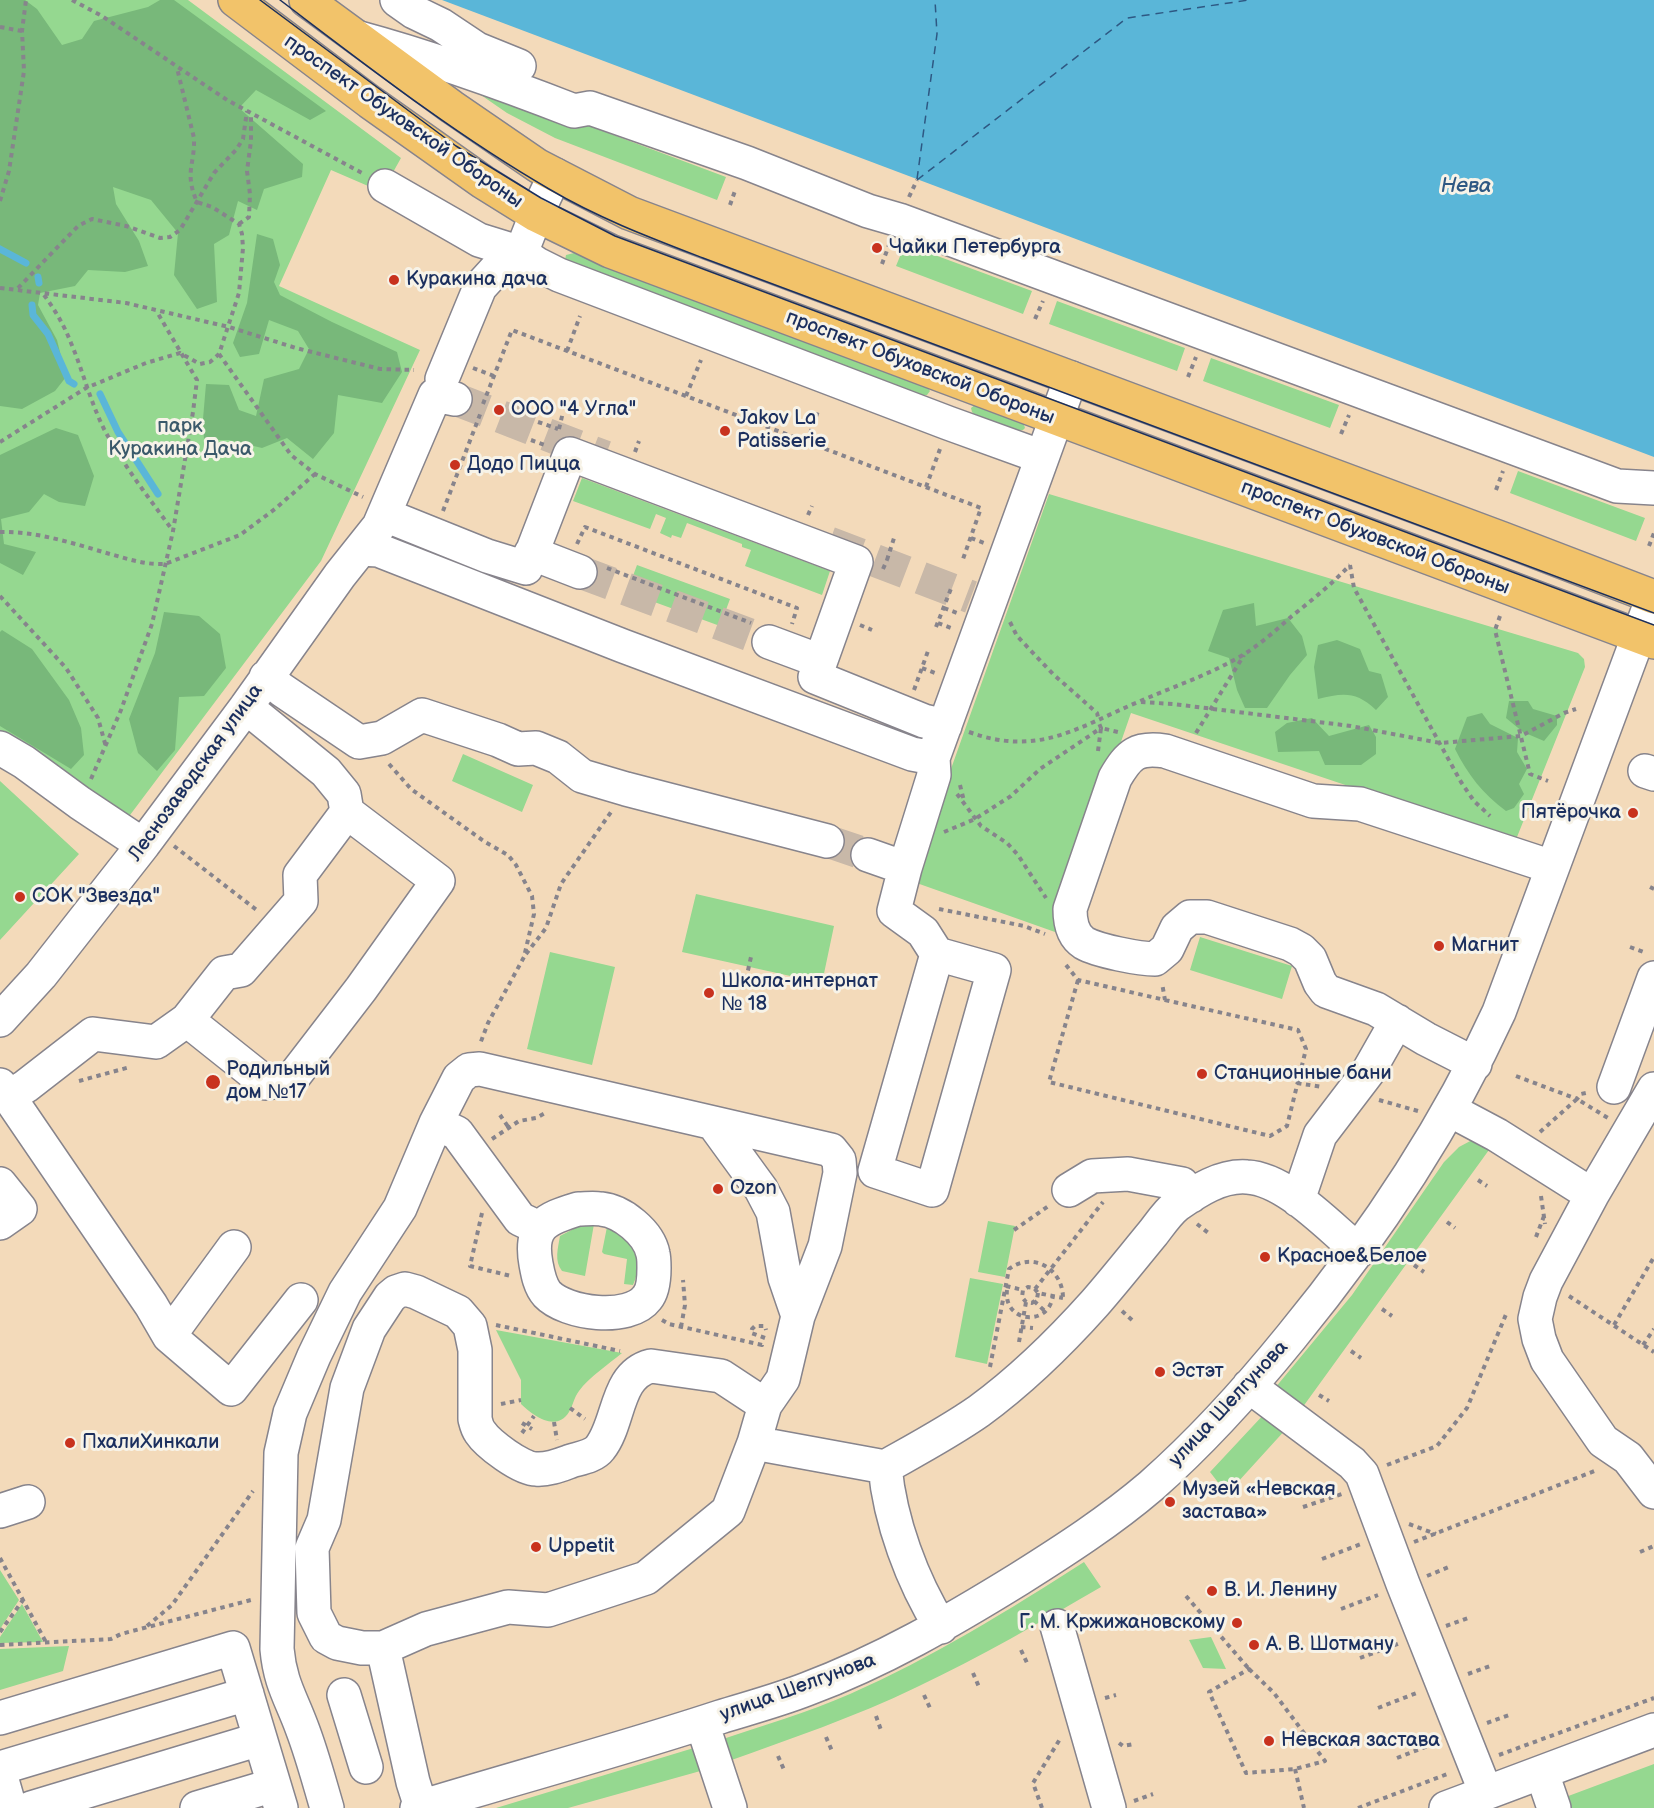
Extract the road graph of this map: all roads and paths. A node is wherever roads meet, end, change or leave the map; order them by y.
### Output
1 (26, 0) edge
2 (72, 0) edge
3 (235, 0) edge
4 (306, 0) edge
5 (397, 0) edge
6 (0, 27) edge
7 (22, 32) junction
8 (357, 37) junction
9 (177, 68) junction
10 (590, 108) junction
11 (249, 112) junction
12 (555, 175) junction
13 (917, 180) dead end
14 (386, 186) joint
15 (910, 196) dead end
16 (0, 201) edge
17 (197, 202) junction
18 (536, 214) junction
19 (239, 224) junction
20 (521, 253) junction
21 (0, 288) edge
22 (18, 289) junction
23 (44, 294) junction
24 (157, 312) junction
25 (580, 315) dead end
26 (229, 327) junction
27 (567, 351) junction
28 (180, 353) junction
29 (219, 354) junction
30 (701, 360) dead end
31 (1071, 378) junction
32 (960, 383) junction
33 (86, 388) junction
34 (457, 390) junction
35 (686, 396) junction
36 (818, 411) dead end
37 (563, 412) dead end
38 (1055, 418) junction
39 (538, 422) dead end
40 (559, 429) junction
41 (557, 435) dead end
42 (944, 436) junction
43 (531, 440) dead end
44 (639, 441) dead end
45 (0, 442) edge
46 (807, 442) junction
47 (548, 446) dead end
48 (634, 452) dead end
49 (1042, 457) junction
50 (315, 474) junction
51 (926, 487) junction
52 (1654, 488) edge
53 (354, 493) dead end
54 (812, 506) dead end
55 (446, 513) dead end
56 (385, 515) junction
57 (807, 518) dead end
58 (174, 531) junction
59 (0, 532) edge
60 (1654, 533) edge
61 (894, 538) dead end
62 (1649, 546) dead end
63 (361, 549) junction
64 (531, 554) junction
65 (881, 558) dead end
66 (963, 559) dead end
67 (584, 560) junction
68 (165, 564) junction
69 (0, 596) edge
70 (1653, 597) edge
71 (981, 602) junction
72 (1500, 616) dead end
73 (936, 627) dead end
74 (774, 632) junction
75 (1646, 639) edge
76 (928, 651) dead end
77 (1246, 652) junction
78 (820, 661) junction
79 (266, 677) junction
80 (908, 692) dead end
81 (1137, 702) junction
82 (246, 707) junction
83 (1576, 709) dead end
84 (1211, 710) junction
85 (1098, 721) junction
86 (1101, 728) junction
87 (956, 729) junction
88 (1118, 732) dead end
89 (1521, 736) junction
90 (359, 742) junction
91 (1440, 743) junction
92 (106, 747) junction
93 (0, 748) edge
94 (1183, 757) junction
95 (934, 766) junction
96 (1548, 782) dead end
97 (626, 789) junction
98 (80, 803) junction
99 (347, 812) junction
100 (975, 819) junction
101 (1499, 820) dead end
102 (937, 835) dead end
103 (826, 841) tunnel mouth
104 (158, 845) junction
105 (868, 855) tunnel mouth
106 (1552, 867) junction
107 (905, 868) junction
108 (1048, 902) dead end
109 (936, 909) dead end
110 (279, 927) junction
111 (1056, 938) dead end
112 (1630, 947) dead end
113 (937, 954) junction
114 (1062, 956) dead end
115 (1654, 956) edge
116 (524, 957) junction
117 (751, 957) dead end
118 (1654, 978) edge
119 (744, 988) dead end
120 (1165, 1000) dead end
121 (1647, 1018) edge
122 (0, 1020) edge
123 (187, 1020) junction
124 (1397, 1022) junction
125 (1475, 1064) junction
126 (135, 1066) dead end
127 (470, 1070) junction
128 (1516, 1076) dead end
129 (72, 1083) dead end
130 (1297, 1083) junction
131 (1311, 1086) dead end
132 (1614, 1087) joint
133 (1654, 1089) edge
134 (4, 1091) edge
135 (1376, 1099) dead end
136 (1577, 1099) junction
137 (555, 1107) dead end
138 (1450, 1110) junction
139 (1418, 1112) dead end
140 (500, 1115) dead end
141 (436, 1123) junction
142 (713, 1123) junction
143 (509, 1128) junction
144 (1630, 1132) junction
145 (484, 1144) dead end
146 (1526, 1155) junction
147 (1122, 1174) junction
148 (1478, 1180) dead end
149 (0, 1184) edge
150 (1486, 1186) dead end
151 (1069, 1190) joint
152 (1191, 1196) junction
153 (1592, 1196) junction
154 (1299, 1200) junction
155 (484, 1205) dead end
156 (1447, 1222) dead end
157 (0, 1223) edge
158 (1545, 1225) dead end
159 (539, 1228) junction
160 (1455, 1228) dead end
161 (1014, 1230) dead end
162 (234, 1248) dead end
163 (1359, 1251) junction
164 (1654, 1257) edge
165 (1414, 1265) dead end
166 (1051, 1269) junction
167 (1424, 1272) dead end
168 (516, 1277) dead end
169 (1007, 1286) junction
170 (1035, 1289) junction
171 (1543, 1289) junction
172 (1023, 1290) junction
173 (1053, 1296) dead end
174 (301, 1300) dead end
175 (1062, 1304) dead end
176 (641, 1306) junction
177 (1382, 1309) dead end
178 (798, 1316) junction
179 (1392, 1316) dead end
180 (1614, 1325) junction
181 (470, 1326) junction
182 (1021, 1327) dead end
183 (1038, 1327) dead end
184 (1654, 1329) edge
185 (169, 1336) junction
186 (755, 1336) dead end
187 (1643, 1345) junction
188 (1351, 1352) dead end
189 (1654, 1352) edge
190 (1360, 1358) dead end
191 (641, 1369) junction
192 (1249, 1386) junction
193 (1319, 1395) dead end
194 (995, 1397) junction
195 (1329, 1401) dead end
196 (765, 1405) junction
197 (522, 1423) dead end
198 (532, 1428) dead end
199 (561, 1431) dead end
200 (553, 1433) dead end
201 (754, 1443) junction
202 (1628, 1458) junction
203 (885, 1467) junction
204 (1365, 1480) junction
205 (255, 1487) dead end
206 (1654, 1492) edge
207 (1303, 1507) dead end
208 (1385, 1534) junction
209 (1436, 1534) dead end
210 (1654, 1546) edge
211 (1640, 1552) dead end
212 (0, 1558) edge
213 (1322, 1559) dead end
214 (279, 1593) junction
215 (1186, 1596) dead end
216 (23, 1600) junction
217 (1057, 1626) dead end
218 (147, 1627) junction
219 (941, 1627) junction
220 (0, 1632) edge
221 (47, 1644) junction
222 (0, 1645) edge
223 (383, 1648) junction
224 (1020, 1650) dead end
225 (1028, 1665) dead end
226 (1249, 1669) junction
227 (973, 1673) dead end
228 (979, 1687) dead end
229 (247, 1694) junction
230 (344, 1695) dead end
231 (924, 1695) dead end
232 (1654, 1698) edge
233 (1080, 1707) junction
234 (930, 1708) dead end
235 (876, 1716) dead end
236 (0, 1718) edge
237 (702, 1723) junction
238 (881, 1730) dead end
239 (1654, 1730) edge
240 (826, 1737) dead end
241 (260, 1739) junction
242 (832, 1751) dead end
243 (778, 1756) dead end
244 (366, 1767) dead end
245 (0, 1768) edge
246 (1295, 1769) junction
247 (784, 1772) dead end
248 (0, 1773) edge
249 (1542, 1773) junction
250 (1481, 1778) junction
251 (278, 1796) edge
252 (419, 1807) edge
253 (10, 1808) edge
254 (31, 1808) edge
255 (197, 1808) edge
256 (327, 1808) edge
257 (730, 1808) edge
258 (1042, 1808) edge
259 (1109, 1808) edge
260 (1304, 1808) edge
261 (1358, 1808) edge
262 (1446, 1808) edge
263 (1554, 1808) edge

1 - 7 path
2 - 9 path
3 - 18 main road, проспект Обуховской Обороны
4 - 8 main road, проспект Обуховской Обороны
5 - 10 street
6 - 7 path
7 - 16 path
8 - 10 street
8 - 12 main road, проспект Обуховской Обороны
9 - 11 path
9 - 17 path
10 - 52 street
11 - 14 path
11 - 17 path
11 - 19 path
12 - 18 street
12 - 31 main road, проспект Обуховской Обороны
13 - 15 path
14 - 20 street
17 - 19 path
17 - 22 path
18 - 20 street
18 - 32 main road, проспект Обуховской Обороны
19 - 26 path
20 - 34 street
20 - 42 street
21 - 22 path
22 - 23 path
23 - 24 path
23 - 33 path
24 - 26 path
24 - 28 path
25 - 27 path
26 - 29 path
26 - 34 path
27 - 34 path
27 - 35 path
28 - 29 path
28 - 33 path
28 - 58 path
29 - 50 path
30 - 35 path
31 - 38 street
31 - 70 main road, проспект Обуховской Обороны
32 - 38 main road, проспект Обуховской Обороны
32 - 42 street
33 - 45 path
33 - 58 path
34 - 55 path
34 - 56 street, Леснозаводская улица
35 - 46 path
36 - 46 path
37 - 40 path
38 - 49 street
38 - 75 main road, проспект Обуховской Обороны
39 - 40 path
40 - 41 path
42 - 49 street
42 - 51 path
43 - 47 path
44 - 48 path
46 - 51 path
49 - 71 street
50 - 53 path
50 - 68 path
51 - 66 path
54 - 57 path
56 - 63 street, Леснозаводская улица
56 - 64 street
58 - 68 path
59 - 68 path
60 - 62 path
61 - 65 path
63 - 79 street, Леснозаводская улица
63 - 95 street
64 - 67 street
64 - 78 street
67 - 74 path
67 - 74 path
68 - 92 path
69 - 92 path
70 - 75 street, улица Шелгунова
71 - 73 path
71 - 85 path
71 - 87 street
72 - 89 path
74 - 78 street
75 - 106 street, улица Шелгунова
76 - 80 path
77 - 81 path
77 - 84 path
77 - 91 path
78 - 87 street
79 - 82 street, Леснозаводская улица
79 - 90 street
81 - 84 path
81 - 85 path
82 - 99 street
82 - 104 street, Леснозаводская улица
83 - 89 path
84 - 91 path
84 - 94 path
85 - 86 path
85 - 87 path
86 - 88 path
86 - 100 path
87 - 95 street
89 - 91 path
89 - 96 path
90 - 97 street
90 - 116 path
91 - 101 path
92 - 98 path
93 - 98 street
94 - 106 street
94 - 124 street
95 - 100 path
95 - 107 street
97 - 103 street
97 - 116 path
98 - 104 street
99 - 110 street
99 - 123 street
100 - 102 path
100 - 108 path
104 - 110 path
104 - 122 street, Леснозаводская улица
105 - 107 street
106 - 125 street, улица Шелгунова
107 - 113 street
109 - 111 path
110 - 123 street
112 - 115 path
113 - 113 street
114 - 130 path
116 - 127 path
117 - 119 path
118 - 121 street
120 - 130 path
121 - 132 street
123 - 134 street
124 - 125 street
124 - 154 street
125 - 138 street, улица Шелгунова
126 - 129 path
127 - 141 street
127 - 142 street
128 - 136 path
130 - 131 path
132 - 136 path
133 - 144 street
134 - 185 street
135 - 139 path
136 - 144 path
136 - 146 path
137 - 143 path
138 - 146 street
138 - 163 street, улица Шелгунова
140 - 143 path
141 - 159 street
141 - 214 street
142 - 178 street
142 - 178 street
143 - 145 path
144 - 153 street
146 - 153 street
146 - 158 path
147 - 151 street
147 - 152 street
147 - 166 path
148 - 150 path
149 - 157 street
151 - 161 path
152 - 154 street
152 - 194 street
153 - 171 street
154 - 163 street
155 - 168 path
156 - 160 path
159 - 176 street
159 - 176 street
162 - 185 street
163 - 192 street, улица Шелгунова
164 - 180 path
165 - 167 path
166 - 169 path
166 - 170 path
166 - 175 path
169 - 172 path
169 - 173 path
169 - 194 path
170 - 172 path
170 - 172 path
171 - 180 path
171 - 202 street
171 - 204 path
174 - 185 street
176 - 186 path
177 - 179 path
178 - 196 street
180 - 187 path
181 - 191 path
181 - 191 street
181 - 223 street
182 - 183 path
184 - 187 path
187 - 189 path
188 - 190 path
191 - 196 street
192 - 204 street
192 - 219 street, улица Шелгунова
193 - 195 path
194 - 203 street
196 - 201 street
197 - 198 path
199 - 200 path
201 - 203 street
201 - 223 street
202 - 206 street
202 - 209 path
203 - 219 street
204 - 207 path
204 - 208 street
205 - 218 path
208 - 213 path
208 - 250 street
210 - 211 path
212 - 216 path
214 - 218 path
214 - 256 street
215 - 226 path
216 - 220 path
216 - 221 path
217 - 233 street
218 - 221 path
219 - 237 street, улица Шелгунова
221 - 222 path
223 - 252 street
224 - 225 path
226 - 246 path
226 - 246 path
227 - 228 path
229 - 236 street
229 - 241 street
229 - 245 street
230 - 244 street
231 - 234 path
232 - 250 path
233 - 258 path
233 - 259 street
235 - 238 path
237 - 252 street, улица Шелгунова
237 - 257 street
239 - 249 street
240 - 242 path
241 - 251 street
241 - 254 street
243 - 247 path
246 - 260 path
248 - 253 street
249 - 250 street
249 - 263 street
250 - 261 path
250 - 262 street
251 - 255 street

